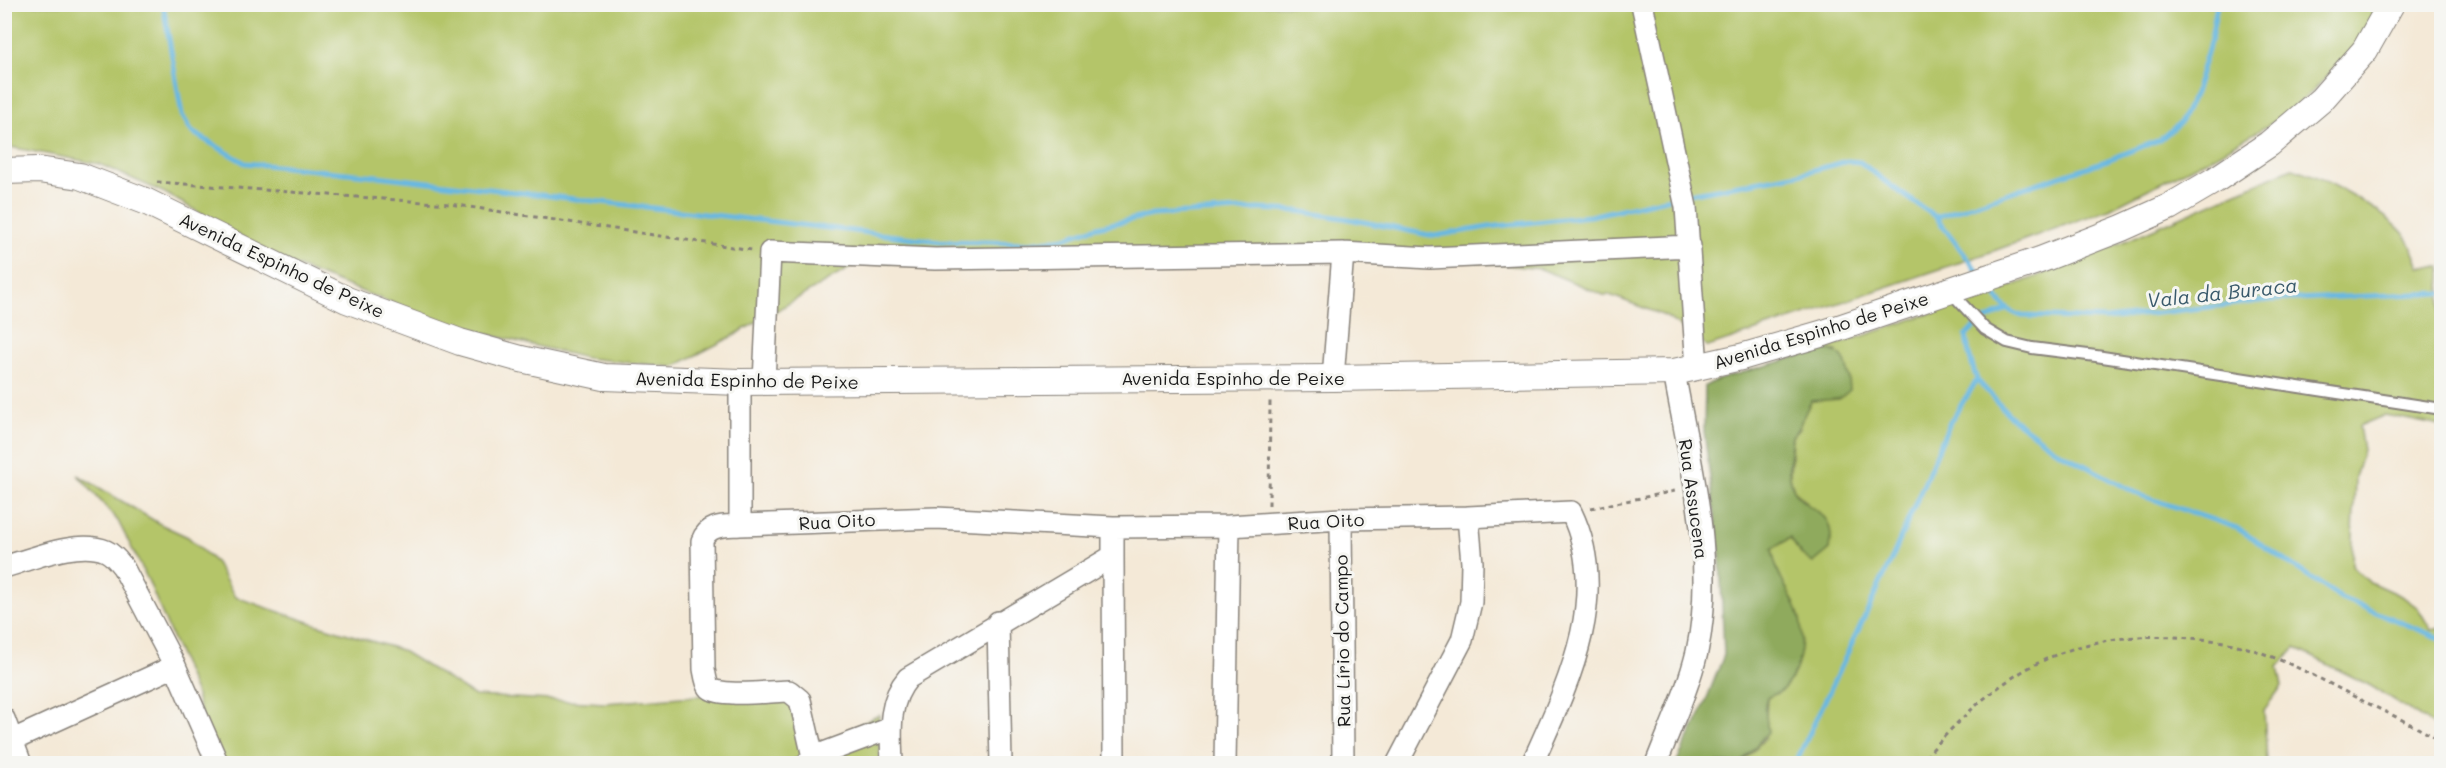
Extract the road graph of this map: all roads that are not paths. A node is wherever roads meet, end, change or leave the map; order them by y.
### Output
1 (1642, 4) edge
2 (2391, 4) edge
3 (4, 171) edge
4 (1689, 246) junction
5 (1343, 253) junction
6 (1949, 290) junction
7 (1685, 370) junction
8 (1333, 378) junction
9 (752, 382) junction
10 (2442, 409) edge
11 (1468, 517) junction
12 (1341, 519) junction
13 (740, 525) junction
14 (1229, 526) junction
15 (1113, 527) junction
16 (1113, 556) junction
17 (4, 567) edge
18 (998, 622) junction
19 (175, 666) junction
20 (4, 719) edge
21 (891, 728) junction
22 (9, 742) edge
23 (810, 760) edge
24 (21, 764) edge
25 (218, 764) edge
26 (892, 764) edge
27 (1000, 764) edge
28 (1114, 764) edge
29 (1225, 764) edge
30 (1343, 764) edge
31 (1397, 764) edge
32 (1532, 764) edge
33 (1656, 764) edge

1 - 4 street, Rua Assucena
2 - 6 street, Avenida Espinho de Peixe
3 - 9 street, Avenida Espinho de Peixe
4 - 5 street
4 - 7 street, Rua Assucena
5 - 8 street
5 - 9 street
6 - 7 street, Avenida Espinho de Peixe
6 - 10 lane
7 - 8 street, Avenida Espinho de Peixe
7 - 33 street, Rua Assucena
8 - 9 street, Avenida Espinho de Peixe
9 - 13 street
11 - 12 street, Rua Oito
11 - 31 street
11 - 32 street, Rua Oito
12 - 14 street, Rua Oito
12 - 30 street, Rua Lírio do Campo
13 - 15 street, Rua Oito
13 - 23 street, Rua Oito
14 - 15 street, Rua Oito
14 - 29 street
15 - 16 street
16 - 18 street
16 - 28 street
17 - 19 street
18 - 21 street
18 - 27 street
19 - 22 street
19 - 25 street
20 - 22 street
21 - 23 street
21 - 26 street
22 - 24 street

